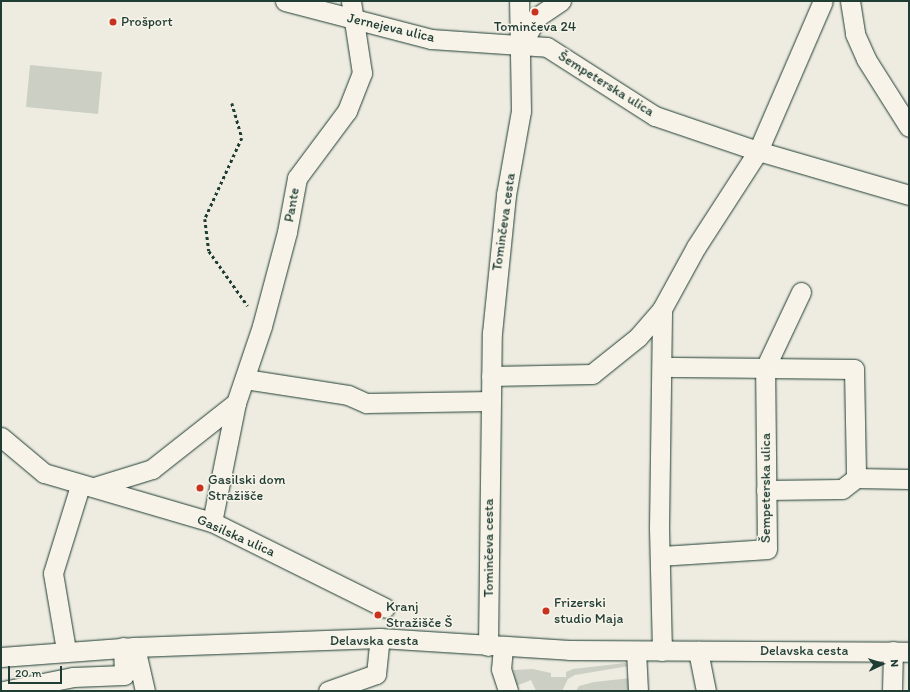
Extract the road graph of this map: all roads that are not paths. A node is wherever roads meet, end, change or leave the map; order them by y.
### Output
1 (285, 1) edge
2 (351, 1) edge
3 (519, 1) edge
4 (561, 1) edge
5 (823, 1) edge
6 (850, 1) edge
7 (357, 21) junction
8 (522, 44) junction
9 (909, 127) edge
10 (758, 151) junction
11 (909, 195) edge
12 (801, 292) dead end
13 (662, 309) junction
14 (662, 367) junction
15 (766, 368) junction
16 (491, 376) junction
17 (245, 379) junction
18 (491, 401) junction
19 (236, 403) junction
20 (1, 437) edge
21 (856, 478) junction
22 (909, 479) edge
23 (87, 487) junction
24 (766, 490) junction
25 (212, 522) junction
26 (660, 556) junction
27 (385, 608) dead end
28 (380, 638) junction
29 (496, 646) junction
30 (129, 647) junction
31 (66, 650) junction
32 (636, 651) junction
33 (662, 651) junction
34 (698, 651) junction
35 (901, 652) edge
36 (1, 657) edge
37 (3, 691) edge
38 (145, 691) edge
39 (328, 691) edge
40 (508, 691) edge
41 (638, 691) edge
42 (706, 691) edge
43 (892, 691) edge

1 - 7 street, Jernejeva ulica
2 - 7 street, Pante
3 - 8 street, Tominčeva cesta
4 - 8 street, Tominčeva cesta
5 - 10 street
6 - 9 street
7 - 8 street, Jernejeva ulica
7 - 17 street, Pante
8 - 10 street, Šempeterska ulica
8 - 16 street, Tominčeva cesta
10 - 11 street, Šempeterska ulica
10 - 13 street
12 - 15 street, Šempeterska ulica
13 - 14 street
13 - 16 street
14 - 15 street
14 - 26 street
15 - 21 street
15 - 24 street, Šempeterska ulica
16 - 18 street, Tominčeva cesta
17 - 18 street
17 - 19 street, Pante
18 - 29 street, Tominčeva cesta
19 - 23 street
19 - 25 street, Pante
20 - 23 street, Gasilska ulica
21 - 22 street
21 - 24 street
23 - 25 street, Gasilska ulica
23 - 31 street
24 - 26 street, Šempeterska ulica
25 - 27 street, Gasilska ulica
26 - 33 street
28 - 29 street, Delavska cesta
28 - 30 street, Delavska cesta
28 - 39 street
29 - 32 street, Delavska cesta
29 - 40 street, Tominčeva cesta
30 - 31 street, Delavska cesta
30 - 37 street
30 - 38 street
31 - 36 street, Delavska cesta
32 - 33 street, Delavska cesta
32 - 41 street
33 - 34 street, Delavska cesta
34 - 35 street, Delavska cesta
34 - 42 street
35 - 43 street

